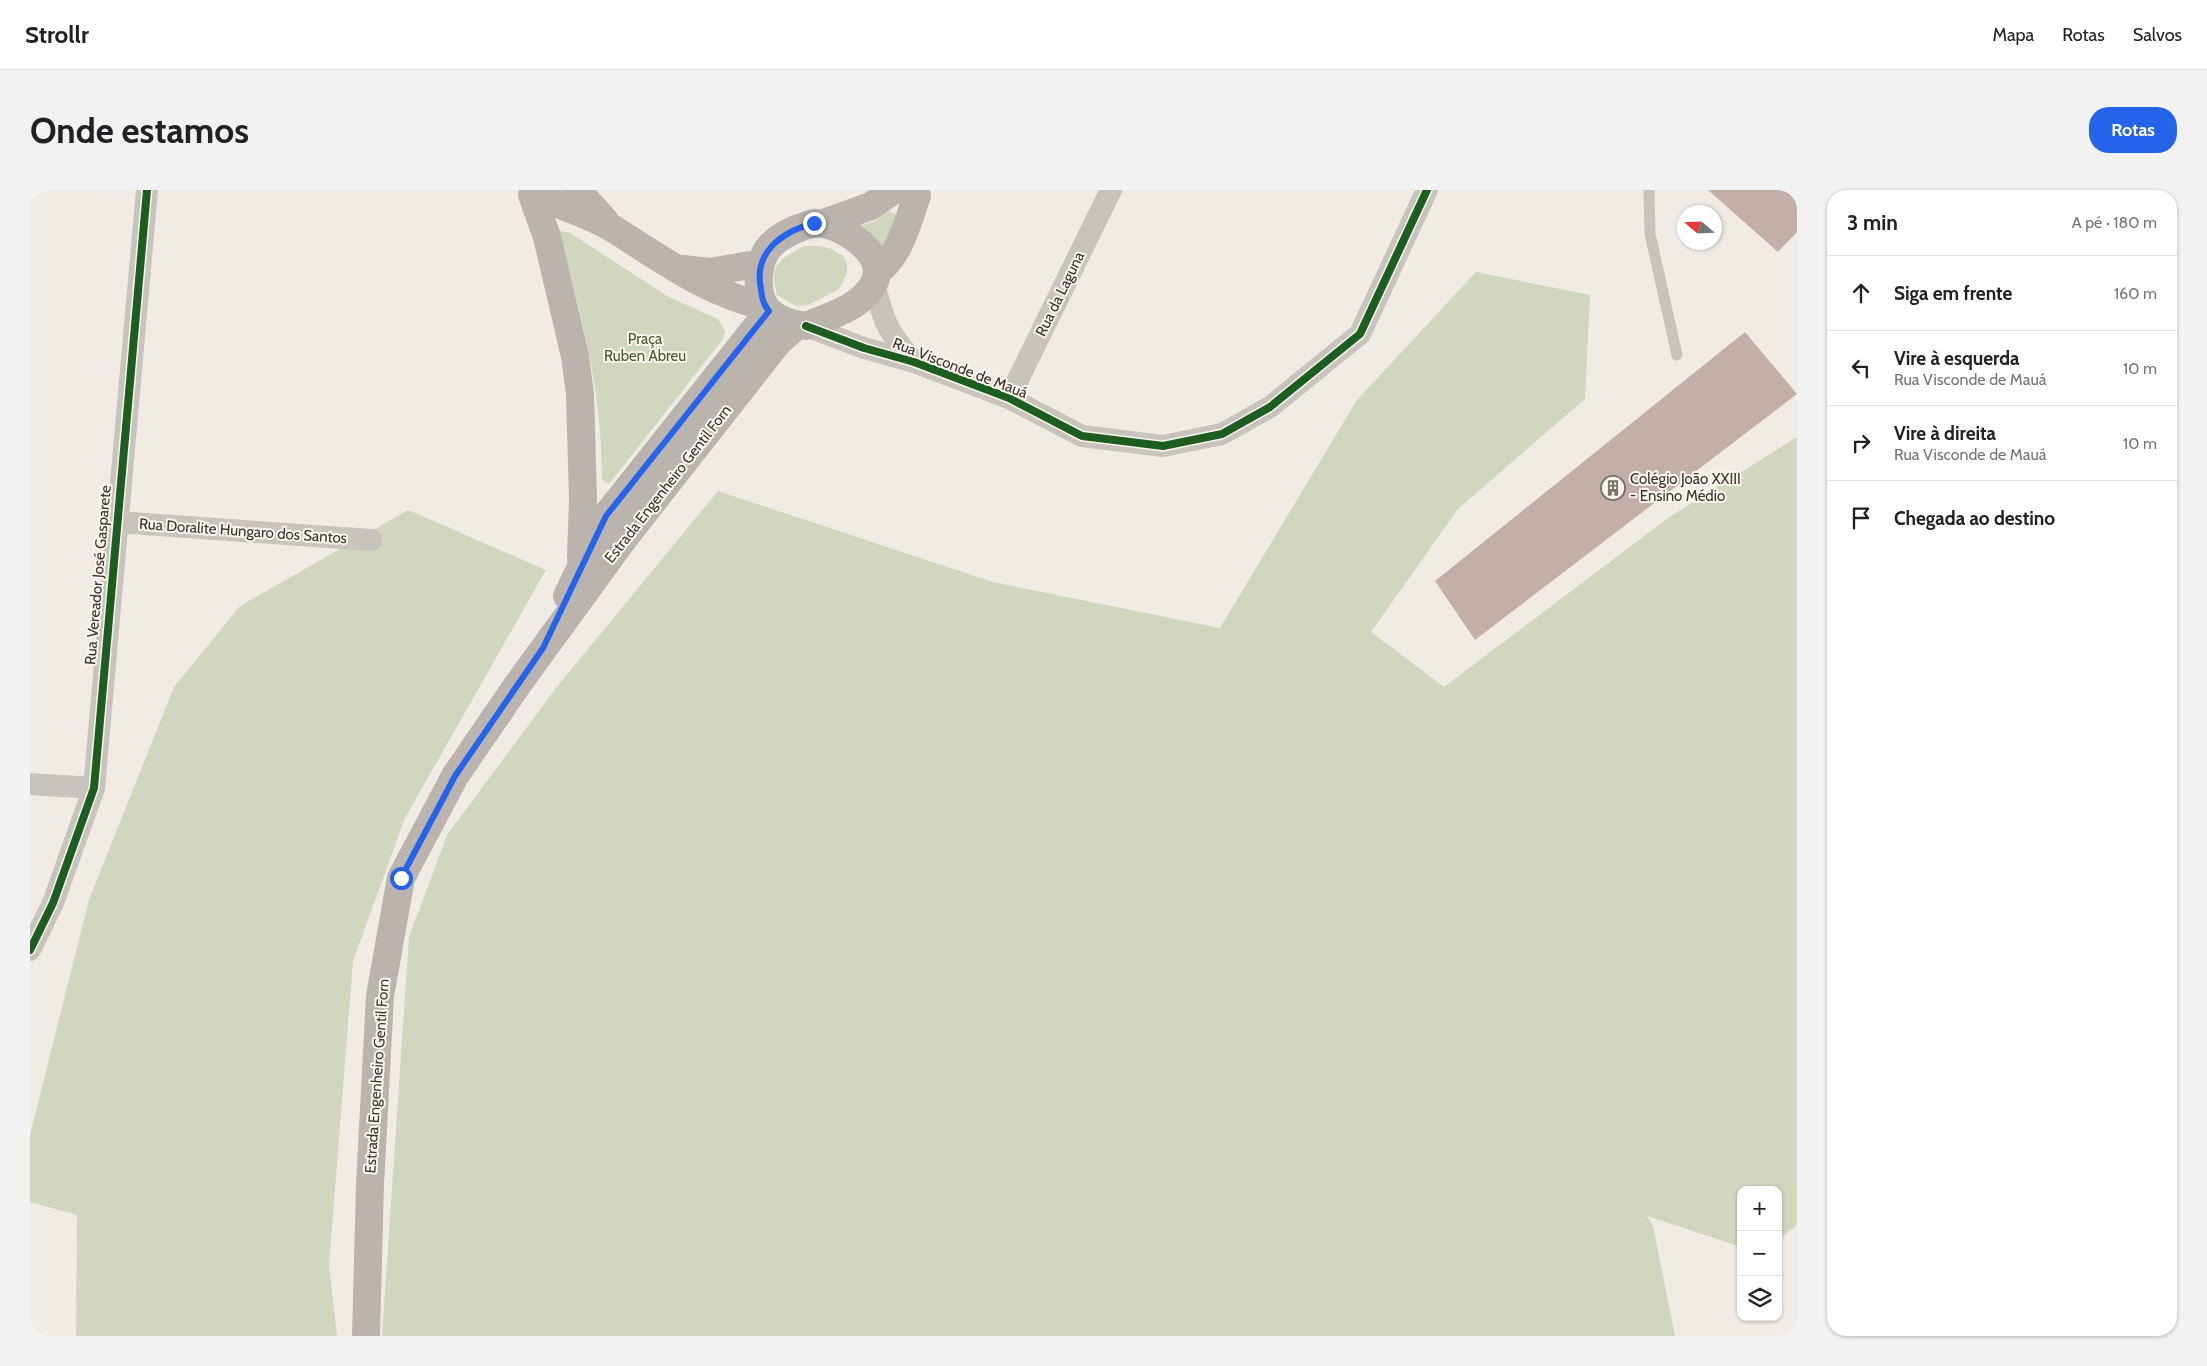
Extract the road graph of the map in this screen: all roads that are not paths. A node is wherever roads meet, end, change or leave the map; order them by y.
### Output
1 (147, 190) edge
2 (577, 190) edge
3 (894, 190) edge
4 (916, 190) edge
5 (1111, 190) edge
6 (1427, 190) edge
7 (1649, 190) edge
8 (538, 193) edge
9 (824, 223) junction
10 (611, 228) junction
11 (761, 262) junction
12 (677, 268) junction
13 (876, 278) junction
14 (766, 308) junction
15 (802, 326) junction
16 (1677, 355) dead end
17 (914, 362) junction
18 (1009, 398) junction
19 (116, 522) junction
20 (371, 540) dead end
21 (580, 567) junction
22 (543, 648) junction
23 (30, 784) edge
24 (94, 788) junction
25 (30, 950) edge
26 (366, 1336) edge

1 - 19 street, Rua Vereador José Gasparete
2 - 10 main road
3 - 9 main road
4 - 13 main road
5 - 18 street, Rua da Laguna
6 - 18 street, Rua Visconde de Mauá
7 - 16 lane
8 - 10 main road
8 - 21 main road
9 - 11 main road
9 - 13 main road, Rua Visconde de Mauá
10 - 12 main road, Rua Visconde de Mauá
11 - 12 main road
11 - 14 main road
12 - 14 main road, Rua Visconde de Mauá
13 - 15 main road
13 - 17 street, Rua Visconde de Mauá
14 - 15 main road, Rua Visconde de Mauá
14 - 21 main road, Estrada Engenheiro Gentil Forn
15 - 17 street, Rua Visconde de Mauá
15 - 22 main road, Estrada Engenheiro Gentil Forn
17 - 18 street, Rua Visconde de Mauá
19 - 20 street, Rua Doralite Hungaro dos Santos
19 - 24 street, Rua Vereador José Gasparete
21 - 22 main road, Estrada Engenheiro Gentil Forn
22 - 26 main road, Estrada Engenheiro Gentil Forn
23 - 24 street
24 - 25 street, Rua Vereador José Gasparete

